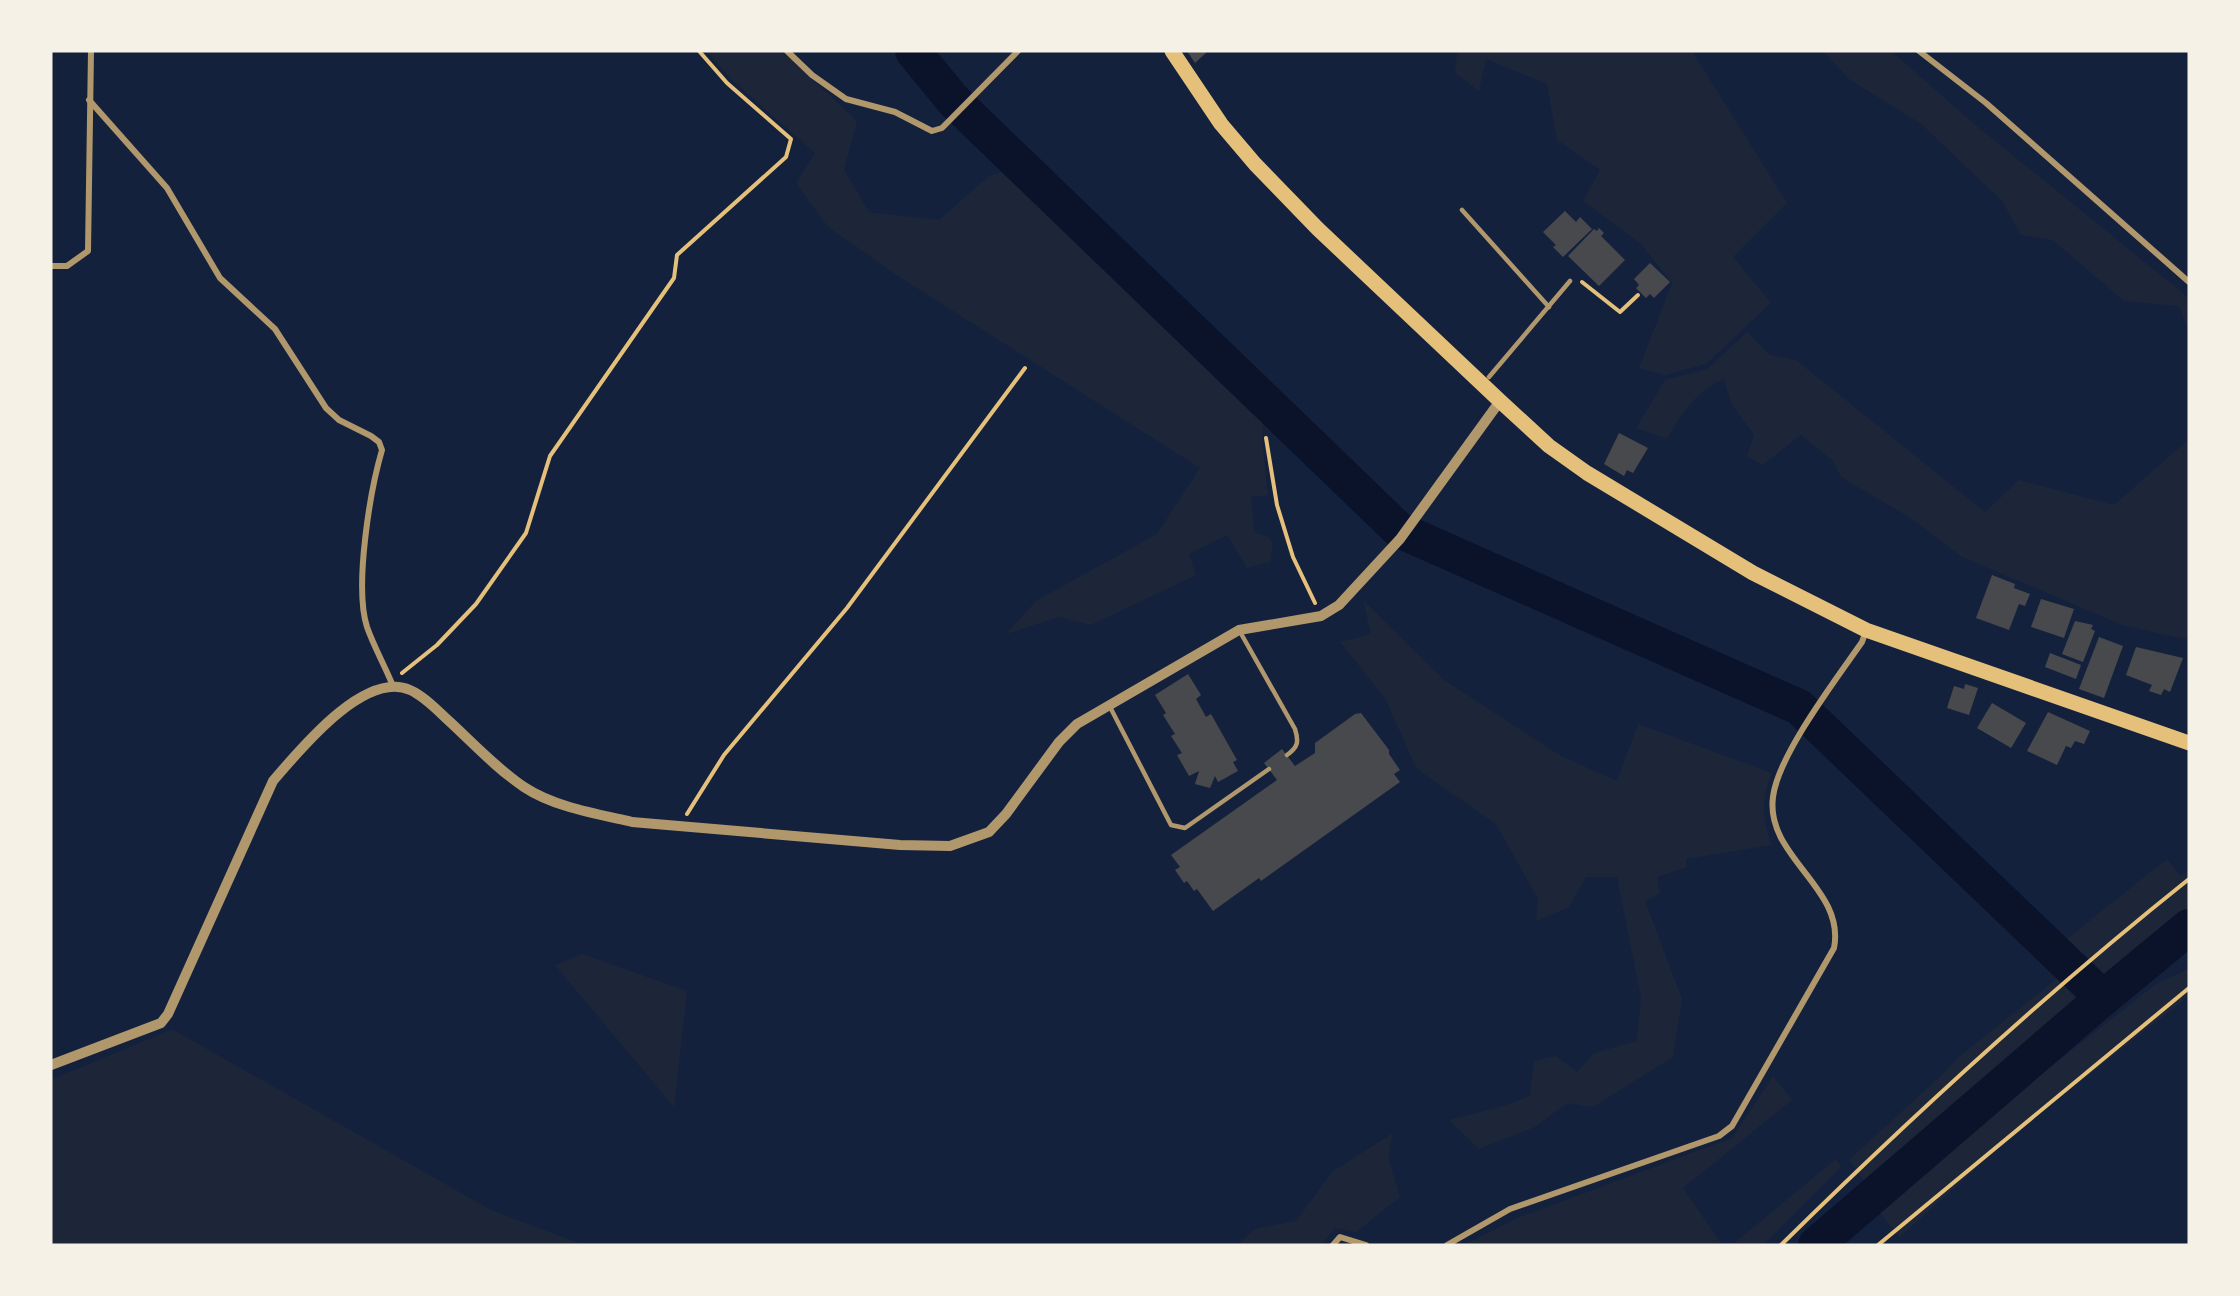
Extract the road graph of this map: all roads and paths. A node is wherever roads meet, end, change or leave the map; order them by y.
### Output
1 (91, 51) edge
2 (699, 51) edge
3 (787, 51) edge
4 (1018, 51) edge
5 (1172, 51) edge
6 (1919, 51) edge
7 (89, 100) junction
8 (1462, 210) dead end
9 (51, 266) edge
10 (1574, 276) dead end
11 (1570, 281) dead end
12 (2189, 282) edge
13 (1638, 295) dead end
14 (1549, 306) junction
15 (1025, 368) dead end
16 (1489, 377) dead end
17 (1500, 401) junction
18 (1266, 438) dead end
19 (1321, 616) junction
20 (1239, 630) junction
21 (1866, 630) junction
22 (393, 686) junction
23 (1109, 705) junction
24 (2187, 741) edge
25 (1287, 755) dead end
26 (1269, 769) dead end
27 (679, 825) junction
28 (2189, 879) edge
29 (2189, 988) edge
30 (51, 1065) edge
31 (1880, 1243) edge
32 (1333, 1245) edge
33 (1366, 1245) edge
34 (1447, 1245) edge
35 (1781, 1245) edge

1 - 7 street
2 - 22 path
3 - 4 street
5 - 17 main road
6 - 12 street
7 - 9 street
7 - 22 street
8 - 14 lane
10 - 13 path
11 - 14 lane
14 - 16 lane
15 - 27 path
17 - 19 street
17 - 21 main road
18 - 19 path
19 - 20 street
20 - 23 street
20 - 25 lane
21 - 24 main road
21 - 34 street
22 - 27 street
22 - 30 street
23 - 26 lane
23 - 27 street
28 - 35 path
29 - 31 path
32 - 33 street

